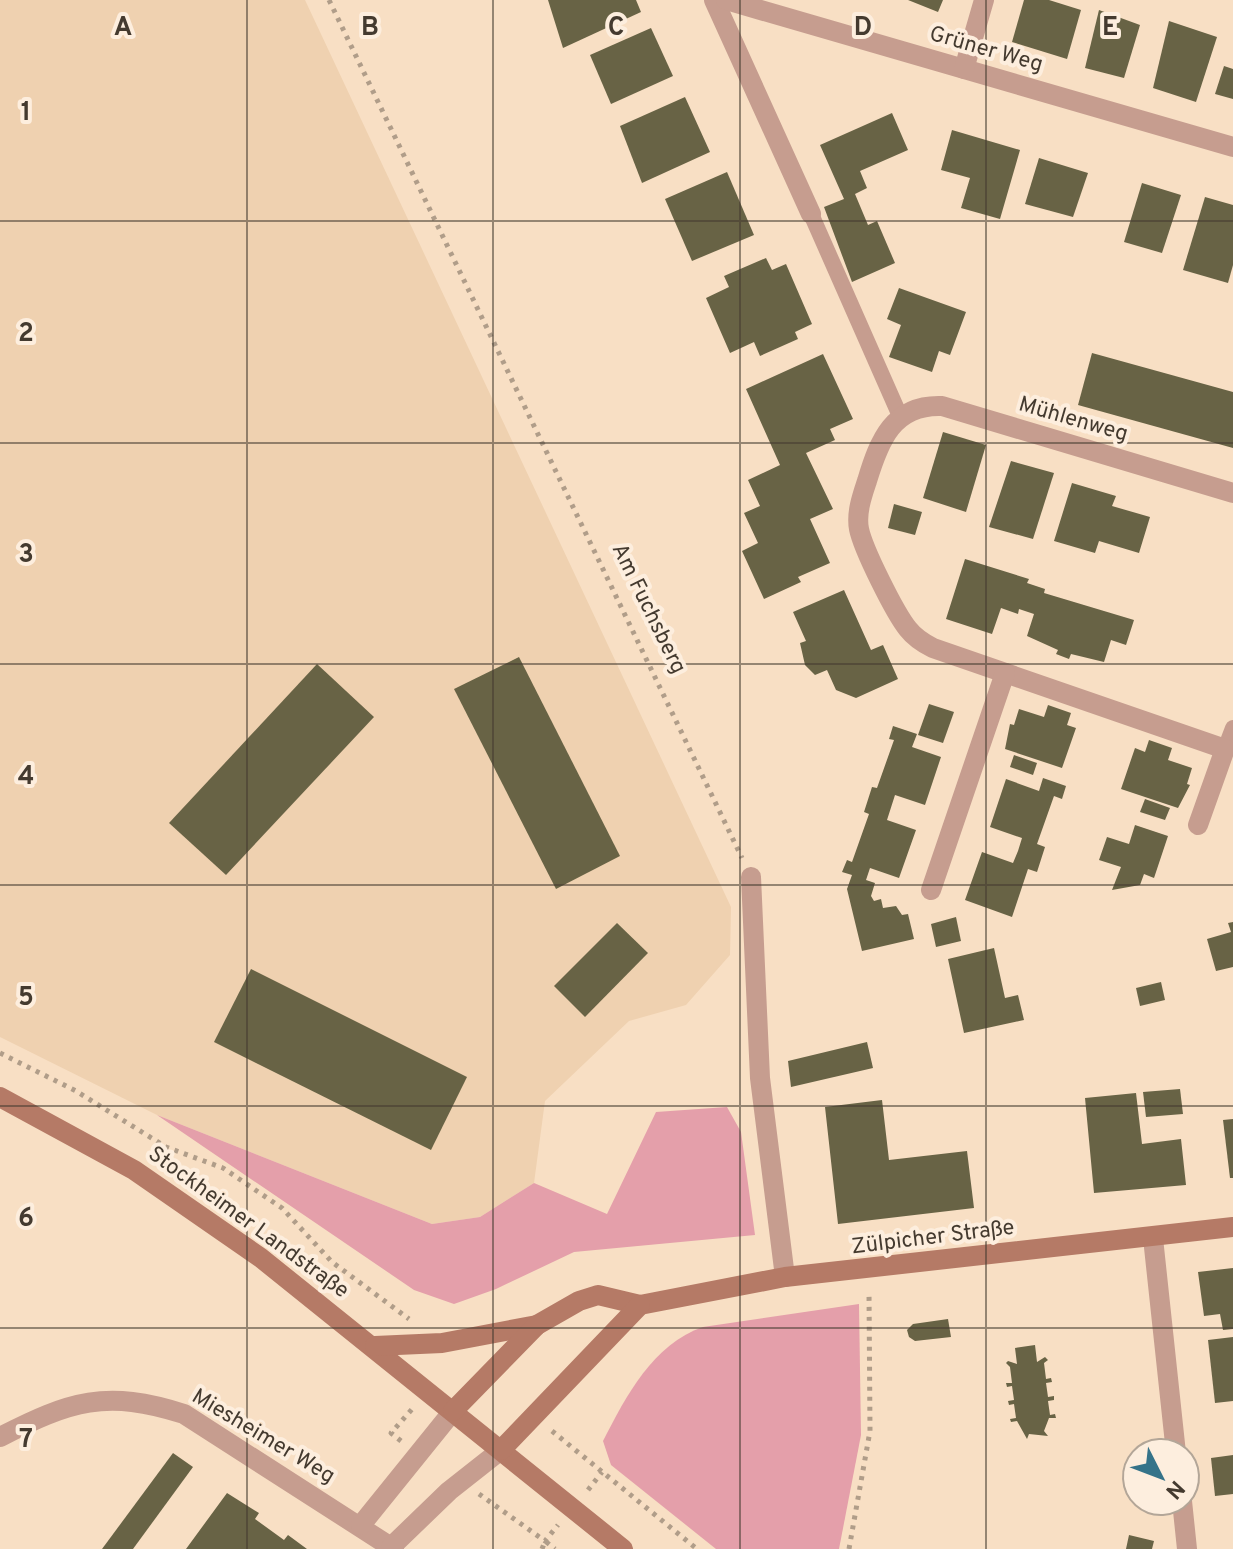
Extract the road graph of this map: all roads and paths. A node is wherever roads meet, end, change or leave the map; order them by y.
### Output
1 (329, 0) edge
2 (714, 0) edge
3 (726, 0) edge
4 (984, 0) edge
5 (964, 69) junction
6 (1233, 147) edge
7 (811, 214) joint
8 (900, 416) junction
9 (1233, 493) edge
10 (1005, 673) junction
11 (1233, 728) edge
12 (1225, 749) junction
13 (1198, 825) dead end
14 (751, 877) joint
15 (931, 890) dead end
16 (0, 1053) edge
17 (0, 1097) edge
18 (1233, 1227) edge
19 (1153, 1238) junction
20 (869, 1270) junction
21 (785, 1277) junction
22 (640, 1305) junction
23 (537, 1325) junction
24 (442, 1343) junction
25 (375, 1346) junction
26 (453, 1411) junction
27 (0, 1437) edge
28 (1174, 1437) edge
29 (501, 1450) junction
30 (602, 1472) dead end
31 (1184, 1517) edge
32 (361, 1525) junction
33 (393, 1548) edge
34 (542, 1549) edge
35 (555, 1549) edge
36 (623, 1549) edge
37 (697, 1549) edge
38 (849, 1549) edge
39 (1187, 1549) edge

1 - 14 path, Am Fuchsberg
2 - 7 street
3 - 5 street, Grüner Weg
4 - 5 street
5 - 6 street, Grüner Weg
7 - 8 lane
8 - 9 street, Mühlenweg
8 - 10 street
10 - 12 street
10 - 15 street
11 - 12 lane
12 - 13 street
14 - 21 street
16 - 24 path
17 - 25 street, Stockheimer Landstraße
18 - 19 street, Zülpicher Straße
19 - 20 street, Zülpicher Straße
19 - 28 street
20 - 21 street, Zülpicher Straße
20 - 38 path
21 - 22 street, Zülpicher Straße
22 - 23 street, Zülpicher Straße
22 - 29 street
23 - 24 street
23 - 26 street, Zülpicher Straße
24 - 25 street
25 - 26 street, Stockheimer Landstraße
26 - 29 street, Stockheimer Landstraße
26 - 32 street
27 - 32 street, Miesheimer Weg
29 - 33 street, Miesheimer Weg
29 - 36 street, Stockheimer Landstraße
30 - 37 path
31 - 39 street
32 - 33 street, Miesheimer Weg
34 - 35 path

